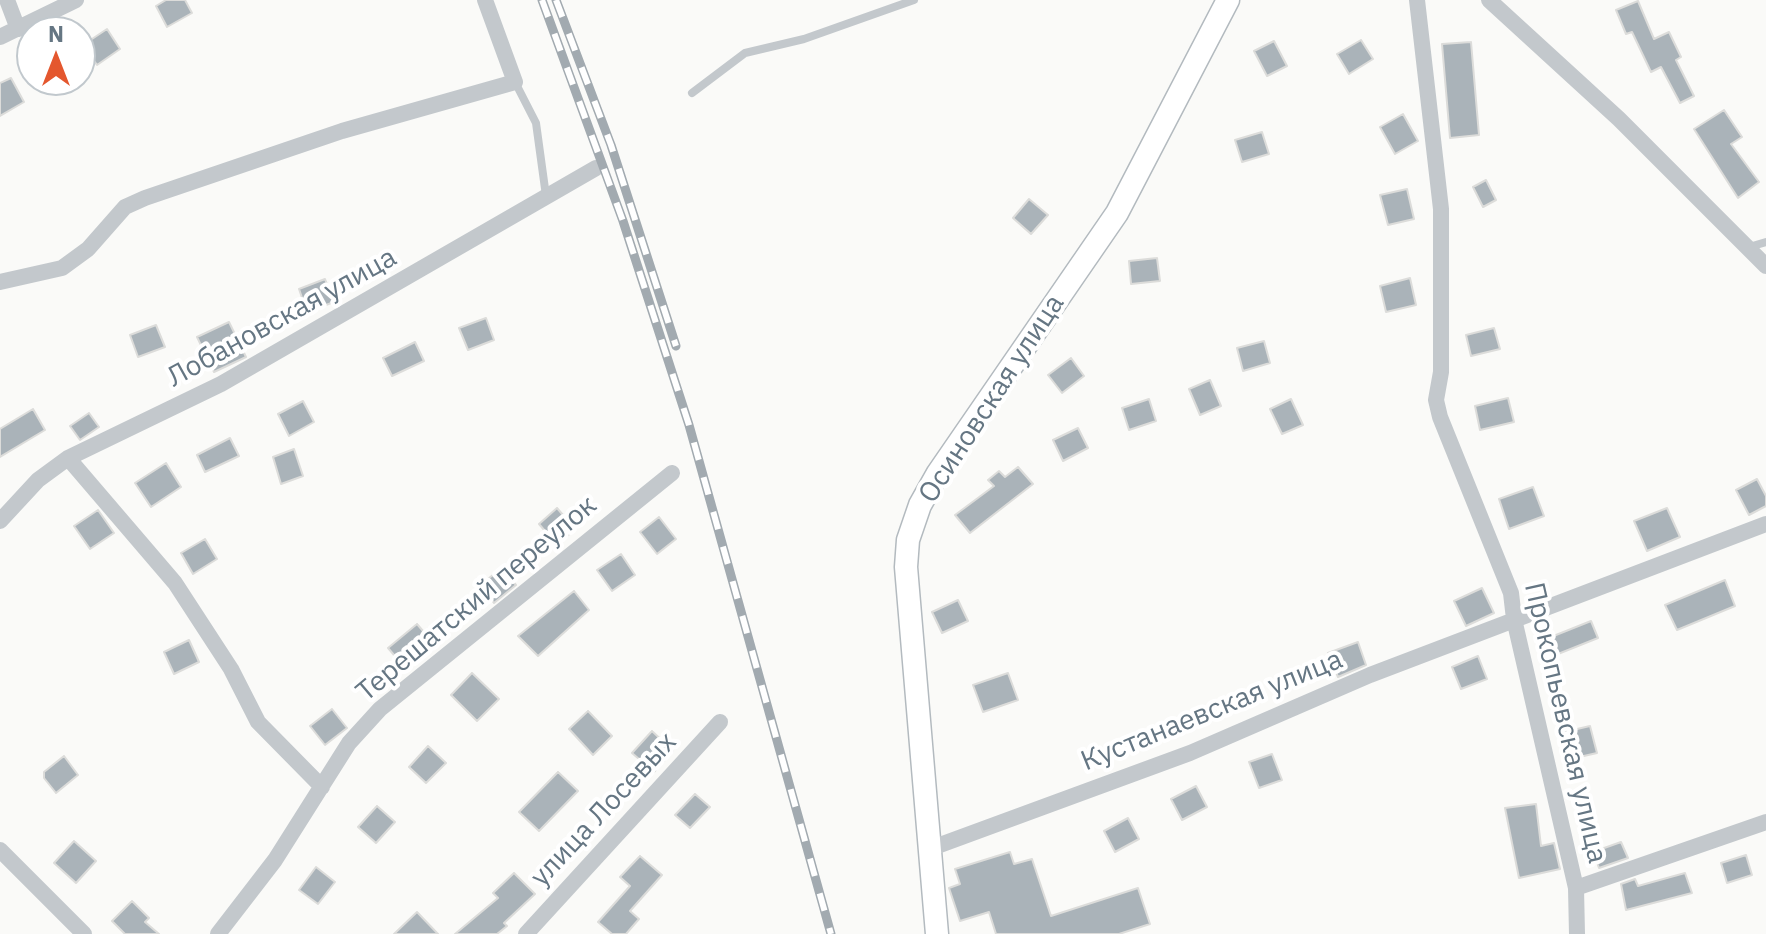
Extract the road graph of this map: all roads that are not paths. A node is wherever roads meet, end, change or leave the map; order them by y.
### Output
1 (7, 0) edge
2 (76, 0) edge
3 (485, 0) edge
4 (914, 0) edge
5 (1228, 0) edge
6 (1417, 0) edge
7 (1489, 0) edge
8 (44, 16) edge
9 (16, 24) edge
10 (515, 82) junction
11 (692, 93) dead end
12 (596, 168) dead end
13 (546, 199) junction
14 (1766, 242) edge
15 (1749, 247) junction
16 (1766, 266) edge
17 (0, 282) edge
18 (68, 458) junction
19 (672, 473) dead end
20 (0, 521) edge
21 (1766, 524) edge
22 (1514, 619) junction
23 (720, 722) dead end
24 (322, 787) junction
25 (1766, 822) edge
26 (929, 849) junction
27 (0, 850) edge
28 (1576, 888) junction
29 (84, 934) edge
30 (218, 934) edge
31 (526, 934) edge
32 (937, 934) edge
33 (1577, 934) edge

1 - 9 street
2 - 8 street
3 - 10 street
4 - 11 lane
5 - 26 main road, Осиновская улица
6 - 22 street, Прокопьевская улица
7 - 15 street
10 - 13 lane
10 - 17 street
12 - 13 street, Лобановская улица
13 - 18 street, Лобановская улица
14 - 15 lane
15 - 16 street
18 - 20 street, Лобановская улица
18 - 24 street
19 - 24 street, Терешатский переулок
21 - 22 street, Кустанаевская улица
22 - 26 street, Кустанаевская улица
22 - 28 street, Прокопьевская улица
23 - 31 street, улица Лосевых
24 - 30 street, Терешатский переулок
25 - 28 street, Прокопьевская улица
26 - 32 main road, Осиновская улица
27 - 29 street
28 - 33 street

